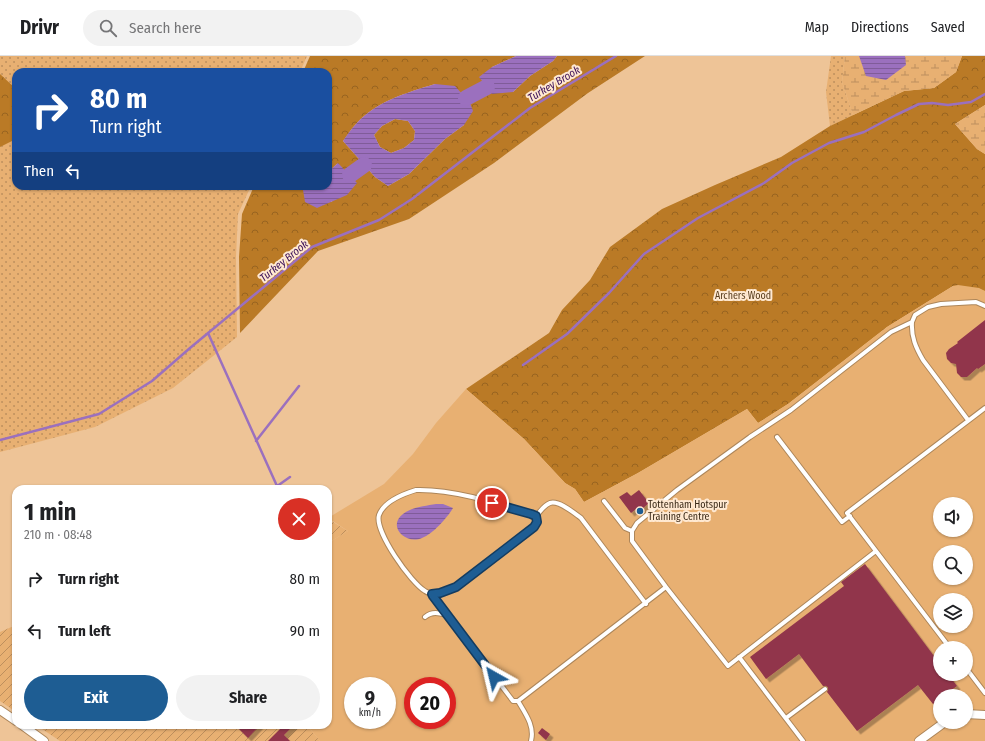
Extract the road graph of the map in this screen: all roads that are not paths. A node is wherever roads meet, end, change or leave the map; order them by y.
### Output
1 (985, 306) edge
2 (912, 322) junction
3 (985, 408) edge
4 (968, 420) junction
5 (777, 437) dead end
6 (604, 501) dead end
7 (536, 516) junction
8 (850, 516) junction
9 (632, 532) junction
10 (876, 551) junction
11 (666, 587) junction
12 (432, 594) junction
13 (646, 604) junction
14 (447, 615) junction
15 (425, 617) dead end
16 (945, 641) edge
17 (739, 657) junction
18 (973, 677) edge
19 (825, 689) dead end
20 (985, 693) edge
21 (518, 701) junction
22 (0, 710) edge
23 (973, 714) edge
24 (985, 715) edge
25 (12, 718) edge
26 (786, 718) junction
27 (28, 729) edge
28 (935, 729) edge
29 (44, 741) edge
30 (532, 741) edge
31 (804, 741) edge
32 (918, 741) edge

1 - 2 lane
2 - 4 lane
2 - 9 lane
3 - 4 lane
4 - 8 lane
5 - 8 lane
6 - 9 lane
7 - 12 lane
7 - 12 lane
7 - 13 lane
8 - 10 lane
9 - 11 lane
10 - 16 lane
10 - 17 lane
11 - 13 lane
11 - 17 lane
12 - 14 lane
13 - 21 lane
14 - 15 lane
14 - 21 lane
17 - 26 lane
18 - 20 lane
19 - 26 lane
21 - 30 lane
22 - 25 street
23 - 24 street
26 - 31 lane
27 - 29 street
28 - 32 street

